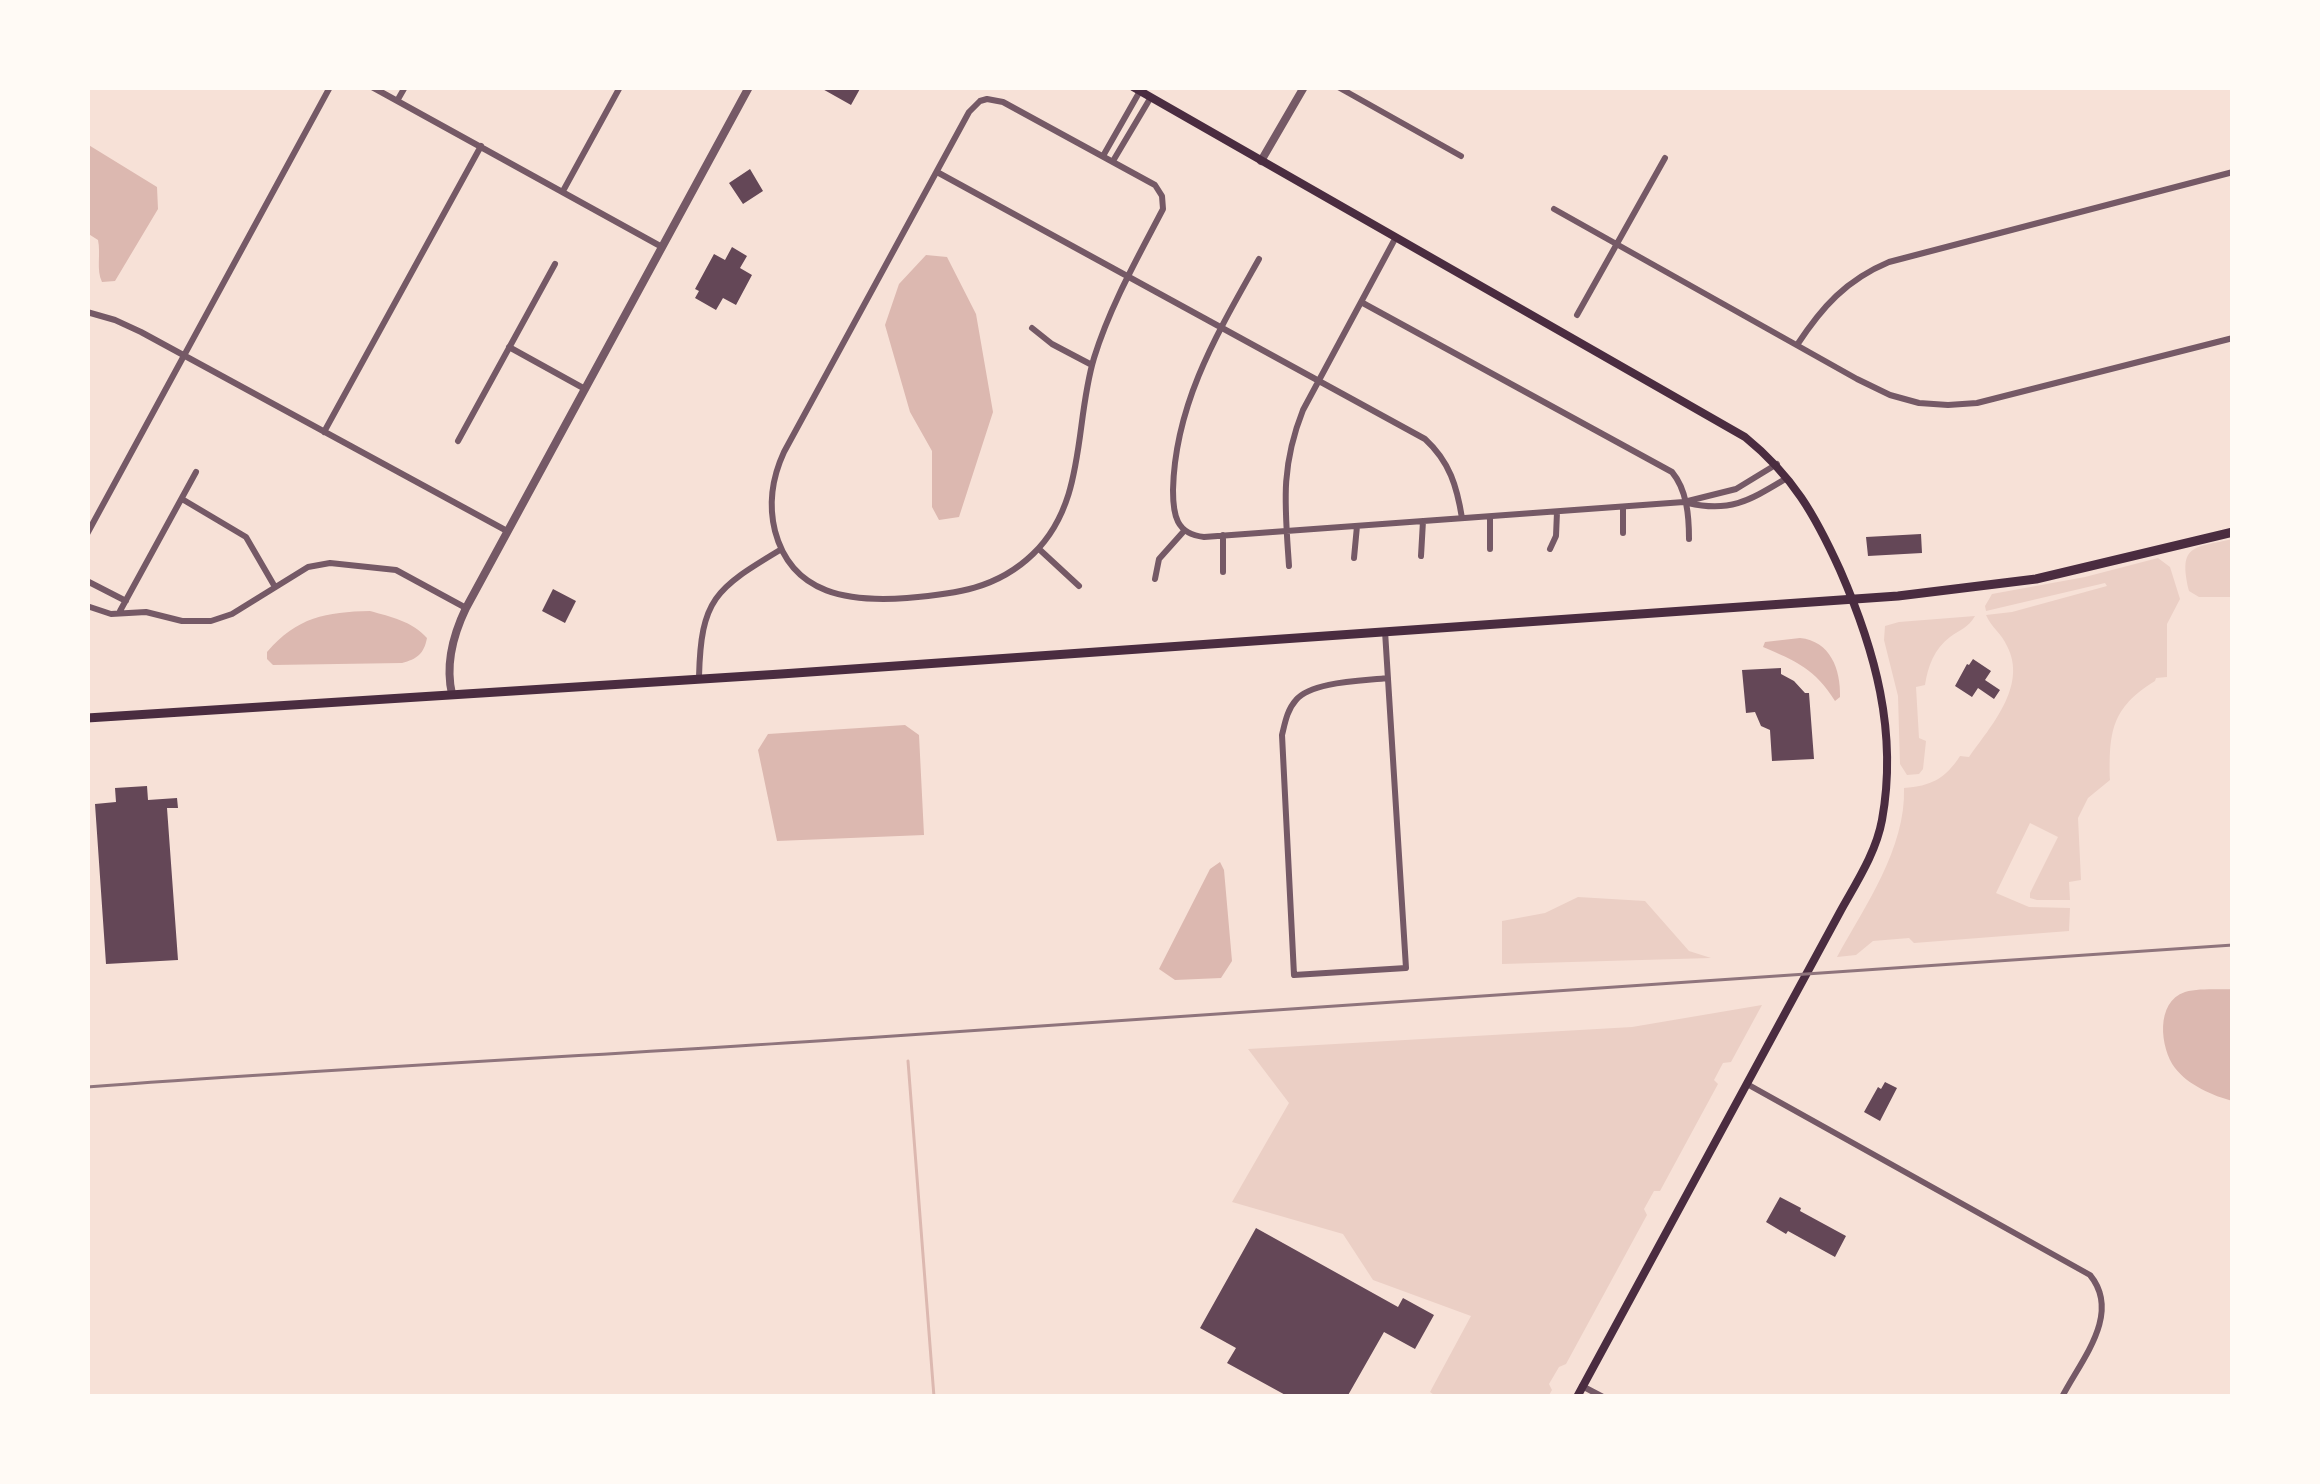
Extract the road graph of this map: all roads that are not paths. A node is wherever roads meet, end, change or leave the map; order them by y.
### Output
1 (330, 87) edge
2 (372, 87) edge
3 (405, 87) edge
4 (620, 87) edge
5 (749, 87) edge
6 (1304, 87) edge
7 (1338, 87) edge
8 (1136, 89) edge
9 (1151, 97) junction
10 (398, 101) junction
11 (481, 146) junction
12 (1102, 156) junction
13 (1461, 156) dead end
14 (1665, 158) dead end
15 (1113, 161) junction
16 (1262, 161) junction
17 (937, 172) junction
18 (2233, 172) edge
19 (563, 191) junction
20 (1554, 209) dead end
21 (1396, 238) junction
22 (1616, 244) junction
23 (662, 247) junction
24 (1259, 259) dead end
25 (555, 263) dead end
26 (1127, 278) junction
27 (1361, 302) junction
28 (87, 312) edge
29 (1577, 315) dead end
30 (1032, 328) dead end
31 (1220, 328) junction
32 (2233, 338) edge
33 (1796, 345) junction
34 (509, 347) junction
35 (184, 356) junction
36 (1092, 364) junction
37 (1318, 380) junction
38 (585, 389) junction
39 (324, 432) junction
40 (458, 441) dead end
41 (1777, 464) junction
42 (196, 472) dead end
43 (1788, 477) junction
44 (182, 499) junction
45 (1684, 502) junction
46 (1623, 507) junction
47 (1557, 512) junction
48 (1490, 517) junction
49 (1462, 518) junction
50 (1423, 521) junction
51 (1357, 526) junction
52 (507, 531) junction
53 (1184, 531) junction
54 (1287, 531) junction
55 (2233, 532) edge
56 (1623, 533) dead end
57 (87, 534) edge
58 (1223, 536) junction
59 (1689, 539) dead end
60 (1039, 548) junction
61 (1490, 548) dead end
62 (1550, 549) dead end
63 (781, 550) junction
64 (1421, 556) dead end
65 (1354, 558) dead end
66 (1289, 566) dead end
67 (1222, 572) dead end
68 (1155, 579) dead end
69 (87, 581) edge
70 (1079, 586) dead end
71 (275, 587) junction
72 (1852, 600) junction
73 (126, 601) junction
74 (87, 606) edge
75 (466, 608) junction
76 (119, 613) junction
77 (1385, 631) junction
78 (1388, 678) junction
79 (698, 679) junction
80 (452, 694) junction
81 (87, 718) edge
82 (1747, 1084) junction
83 (1582, 1387) junction
84 (1577, 1397) edge
85 (1603, 1397) edge
86 (2062, 1397) edge

1 - 35 street
2 - 10 street
3 - 10 street
4 - 19 street
5 - 23 street
6 - 16 street
7 - 13 street
8 - 9 main road
8 - 12 street
9 - 15 street
9 - 16 main road
10 - 11 street
11 - 19 street
11 - 39 street
12 - 15 street
12 - 17 street
14 - 22 street
15 - 26 street
16 - 21 main road
17 - 26 street
17 - 63 street
18 - 33 street
19 - 23 street
20 - 22 street
21 - 27 street
21 - 41 main road
22 - 29 street
22 - 33 street
23 - 38 street
24 - 31 street
25 - 34 street
26 - 31 street
26 - 36 street
27 - 37 street
27 - 45 street
28 - 35 street
30 - 36 street
31 - 37 street
31 - 53 street
32 - 33 street
34 - 38 street
34 - 40 street
35 - 39 street
35 - 57 street
36 - 60 street
37 - 49 street
37 - 54 street
38 - 52 street
39 - 52 street
41 - 43 main road
41 - 45 street
42 - 44 street
43 - 45 street
43 - 72 main road
44 - 71 street
44 - 73 street
45 - 46 street
45 - 59 street
46 - 47 street
46 - 56 street
47 - 48 street
47 - 62 street
48 - 49 street
48 - 61 street
49 - 50 street
50 - 51 street
50 - 64 street
51 - 54 street
51 - 65 street
52 - 75 street
53 - 58 street
53 - 68 street
54 - 58 street
54 - 66 street
55 - 72 main road
58 - 67 street
60 - 63 street
60 - 70 street
63 - 79 street
69 - 73 street
71 - 75 street
71 - 76 street
72 - 77 main road
72 - 82 main road
73 - 76 street
74 - 76 street
75 - 80 street
77 - 78 street
77 - 79 main road
78 - 78 street
79 - 80 main road
80 - 81 main road
82 - 83 main road
82 - 86 street
83 - 84 main road
83 - 85 street

